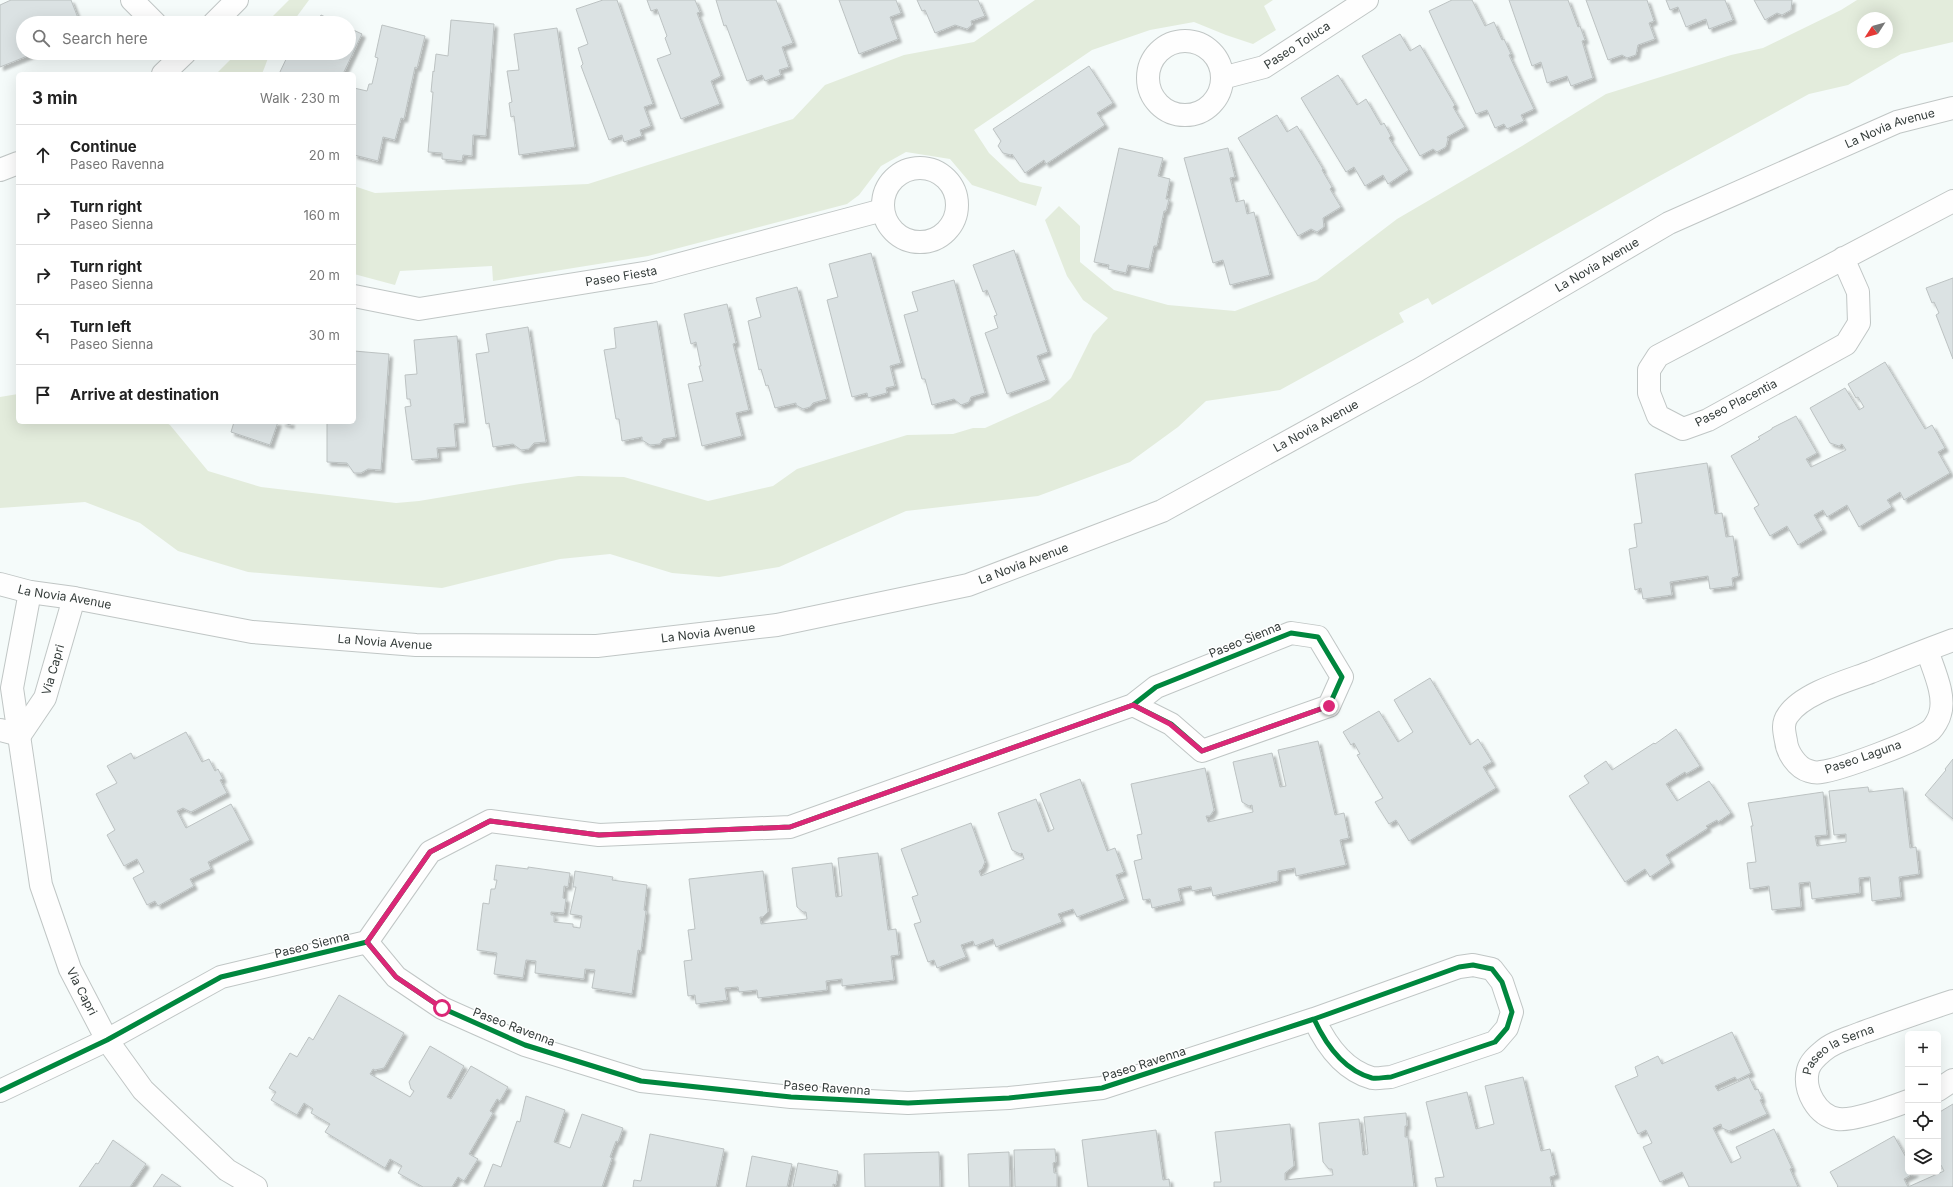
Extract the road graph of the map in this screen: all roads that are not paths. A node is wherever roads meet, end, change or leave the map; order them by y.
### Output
1 (132, 0) edge
2 (237, 0) edge
3 (1367, 0) edge
4 (148, 16) edge
5 (221, 16) edge
6 (178, 60) edge
7 (165, 72) edge
8 (1222, 78) dead end
9 (1953, 108) edge
10 (16, 164) edge
11 (0, 170) edge
12 (1953, 201) edge
13 (883, 210) dead end
14 (1843, 258) junction
15 (356, 296) edge
16 (0, 584) edge
17 (30, 592) junction
18 (74, 598) junction
19 (1953, 640) edge
20 (1927, 650) junction
21 (1133, 705) junction
22 (10, 733) edge
23 (367, 942) junction
24 (1953, 1001) edge
25 (1314, 1019) junction
26 (107, 1040) junction
27 (1953, 1080) edge
28 (1941, 1088) edge
29 (0, 1090) edge
30 (1905, 1102) edge
31 (256, 1187) edge

1 - 4 street
2 - 5 street
3 - 8 street, Paseo Toluca
6 - 7 street
9 - 18 street, La Novia Avenue
10 - 11 street
12 - 14 street, Paseo Placentia
13 - 15 street, Paseo Fiesta
14 - 14 street, Paseo Placentia
16 - 17 street, La Novia Avenue
17 - 18 street, La Novia Avenue
17 - 22 street, Via Capri
18 - 22 street, Via Capri
19 - 20 street, Paseo Laguna
20 - 20 street, Paseo Laguna
21 - 21 street, Paseo Sienna
21 - 23 street, Paseo Sienna
22 - 26 street, Via Capri
23 - 25 street, Paseo Ravenna
23 - 26 street, Paseo Sienna
24 - 30 street, Paseo la Serna
25 - 25 street, Paseo Ravenna
26 - 29 street, Paseo Sienna
26 - 31 street, Via Capri
27 - 28 street

